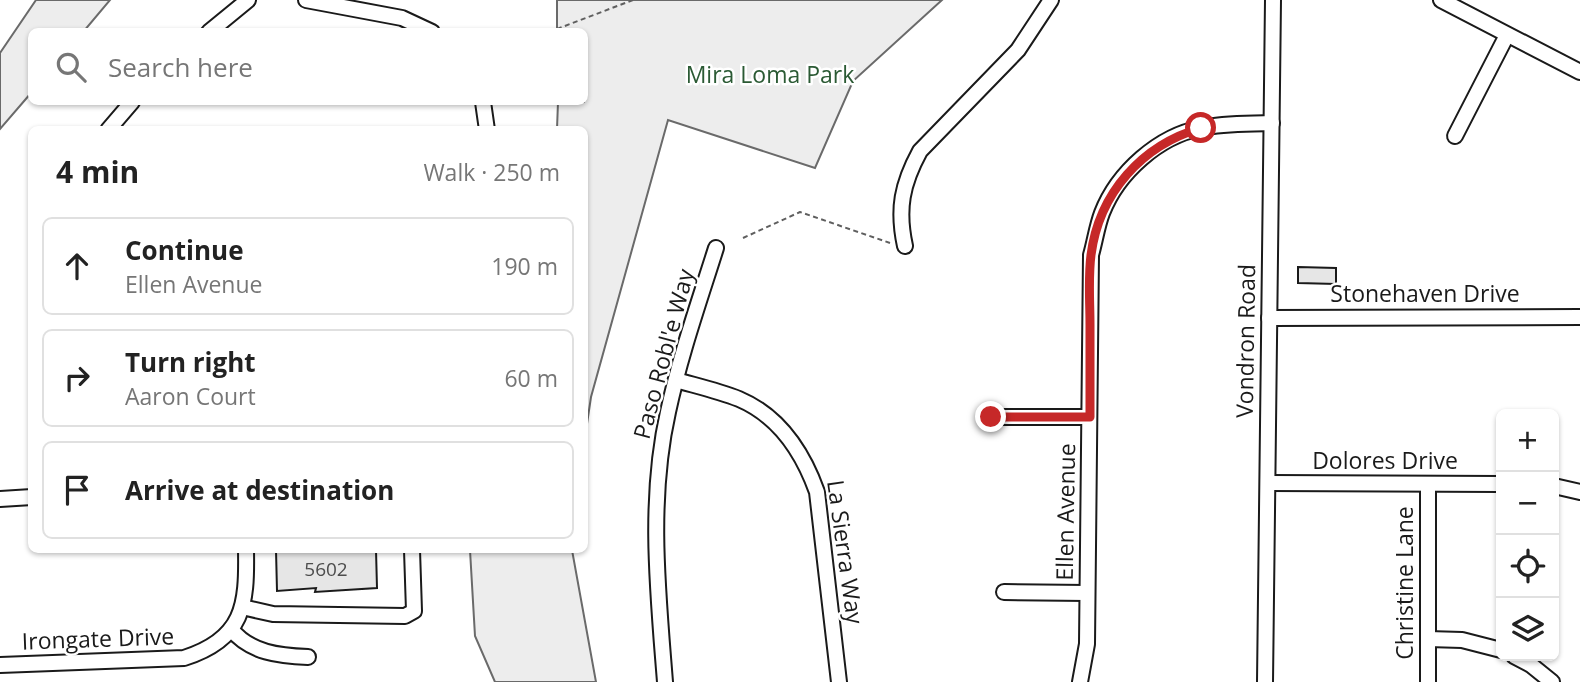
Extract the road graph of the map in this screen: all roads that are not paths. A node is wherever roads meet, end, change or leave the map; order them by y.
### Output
1 (248, 0) edge
2 (306, 0) edge
3 (1051, 0) edge
4 (1273, 0) edge
5 (1441, 0) edge
6 (214, 28) edge
7 (423, 28) edge
8 (1507, 35) junction
9 (1580, 72) edge
10 (129, 105) edge
11 (484, 105) edge
12 (1272, 123) junction
13 (111, 126) edge
14 (487, 126) edge
15 (1455, 136) dead end
16 (905, 246) road end
17 (716, 248) dead end
18 (1269, 317) junction
19 (1580, 317) edge
20 (676, 380) junction
21 (991, 417) dead end
22 (1090, 417) junction
23 (1268, 483) junction
24 (1428, 484) junction
25 (1496, 484) edge
26 (1559, 487) edge
27 (1580, 492) edge
28 (28, 498) edge
29 (0, 499) edge
30 (246, 553) edge
31 (412, 553) edge
32 (1004, 592) dead end
33 (1087, 593) junction
34 (242, 607) junction
35 (231, 629) junction
36 (1428, 639) junction
37 (1496, 649) edge
38 (308, 657) dead end
39 (1525, 661) edge
40 (0, 665) edge
41 (665, 682) edge
42 (839, 682) edge
43 (1080, 682) edge
44 (1265, 682) edge
45 (1428, 682) edge
46 (1552, 682) edge

1 - 6 street
2 - 7 street
3 - 16 street
4 - 12 street, Vondron Road
5 - 8 street
8 - 9 street
8 - 15 street
10 - 13 street
11 - 14 street
12 - 18 street, Vondron Road
12 - 22 street, Ellen Avenue
17 - 20 street, Paso Robl'e Way
18 - 19 street, Stonehaven Drive
18 - 23 street, Vondron Road
20 - 41 street, Paso Robl'e Way
20 - 42 street, La Sierra Way
21 - 22 street
22 - 33 street, Ellen Avenue
23 - 24 street, Dolores Drive
23 - 44 street, Vondron Road
24 - 25 street, Dolores Drive
24 - 36 street, Christine Lane
26 - 27 street
28 - 29 street
30 - 34 street, Irongate Drive
31 - 34 street
32 - 33 street
33 - 43 street, Ellen Avenue
34 - 35 street, Irongate Drive
35 - 38 street
35 - 40 street, Irongate Drive
36 - 37 street
36 - 45 street, Christine Lane
39 - 46 street

